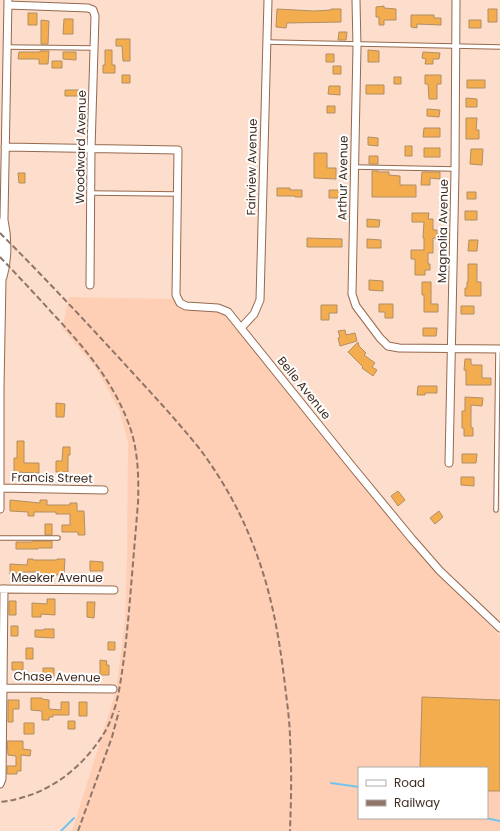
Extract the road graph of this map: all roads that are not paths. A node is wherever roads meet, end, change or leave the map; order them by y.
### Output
1 (268, 0) edge
2 (356, 0) edge
3 (456, 0) edge
4 (8, 2) edge
5 (266, 42) junction
6 (357, 44) junction
7 (455, 46) junction
8 (7, 47) junction
9 (500, 47) edge
10 (94, 48) junction
11 (5, 147) junction
12 (91, 149) junction
13 (354, 167) junction
14 (455, 169) junction
15 (91, 193) junction
16 (177, 194) junction
17 (90, 285) dead end
18 (241, 328) junction
19 (451, 349) junction
20 (499, 349) edge
21 (0, 388) edge
22 (449, 462) dead end
23 (0, 488) edge
24 (104, 490) dead end
25 (0, 509) edge
26 (496, 510) dead end
27 (0, 538) edge
28 (58, 538) dead end
29 (2, 589) edge
30 (114, 590) dead end
31 (500, 628) edge
32 (2, 688) edge
33 (113, 689) dead end
34 (0, 784) edge

1 - 5 street, Fairview Avenue
2 - 6 street, Arthur Avenue
3 - 7 street, Magnolia Avenue
4 - 8 street
4 - 10 street, Woodward Avenue
5 - 6 lane
5 - 18 street, Fairview Avenue
6 - 7 lane
6 - 13 street, Arthur Avenue
7 - 9 lane
7 - 14 street, Magnolia Avenue
8 - 10 lane
8 - 11 street
10 - 12 street, Woodward Avenue
11 - 12 street
11 - 21 street
12 - 15 street, Woodward Avenue
12 - 16 street, Belle Avenue
13 - 14 lane
13 - 19 street, Arthur Avenue
14 - 19 street, Magnolia Avenue
15 - 16 lane
15 - 17 street, Woodward Avenue
16 - 18 street, Belle Avenue
18 - 31 street, Belle Avenue
19 - 20 street
19 - 22 street, Magnolia Avenue
20 - 26 lane
21 - 23 street
23 - 24 street, Francis Street
23 - 25 street
27 - 28 lane
29 - 30 street, Meeker Avenue
29 - 32 street
32 - 33 street, Chase Avenue
32 - 34 street

